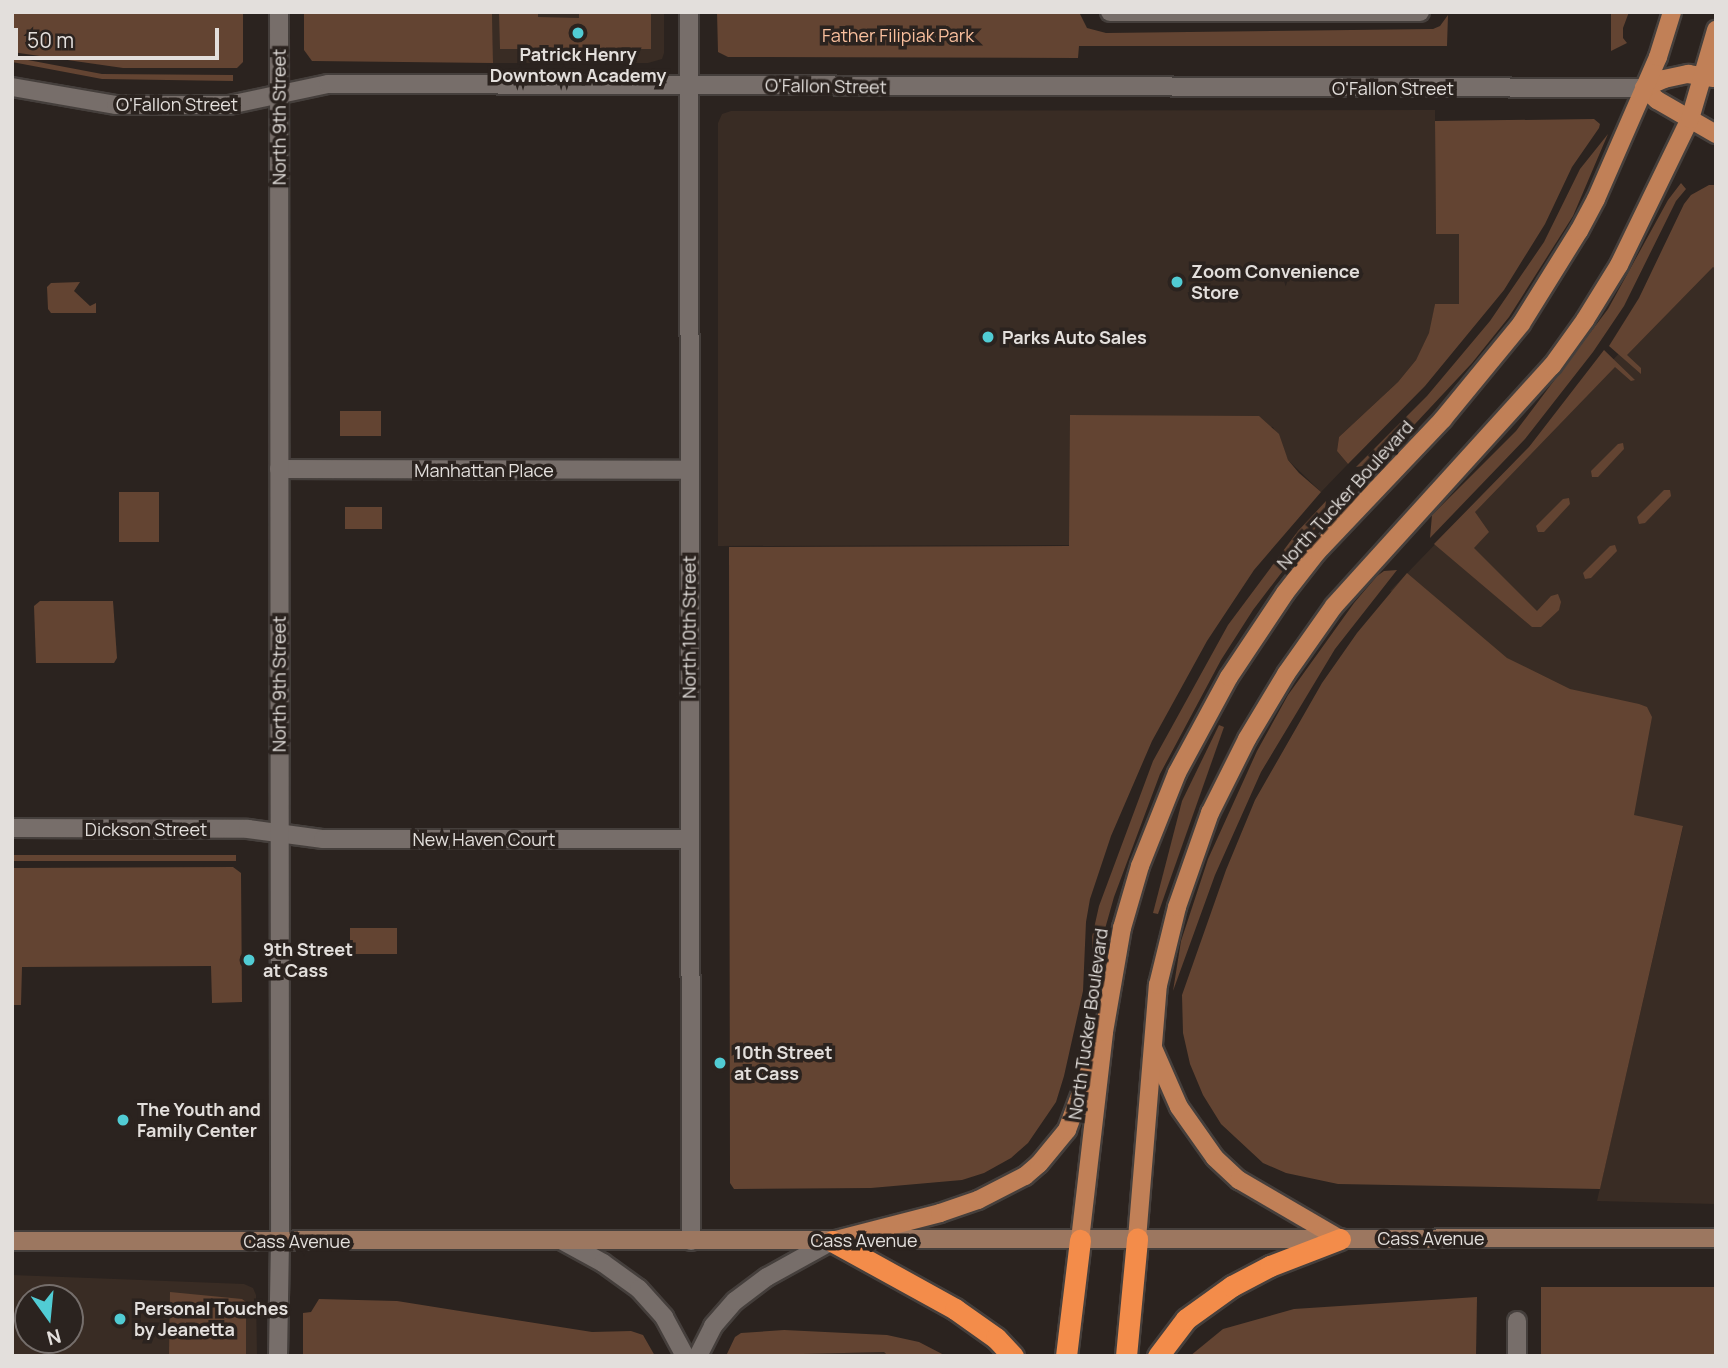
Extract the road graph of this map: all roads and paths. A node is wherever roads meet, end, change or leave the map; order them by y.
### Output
1 (279, 12) edge
2 (689, 12) edge
3 (1110, 12) edge
4 (1420, 12) edge
5 (1672, 12) edge
6 (1716, 30) edge
7 (1710, 76) edge
8 (689, 85) junction
9 (12, 87) edge
10 (1644, 89) junction
11 (279, 95) junction
12 (1690, 118) junction
13 (1716, 134) edge
14 (279, 469) junction
15 (689, 470) junction
16 (12, 828) edge
17 (279, 834) junction
18 (690, 839) junction
19 (1104, 1032) junction
20 (1152, 1044) junction
21 (1716, 1238) edge
22 (1137, 1239) junction
23 (1340, 1239) junction
24 (1080, 1240) junction
25 (12, 1241) edge
26 (280, 1241) junction
27 (563, 1241) junction
28 (691, 1241) junction
29 (832, 1241) junction
30 (1517, 1321) dead end
31 (278, 1356) edge
32 (685, 1356) edge
33 (698, 1356) edge
34 (1013, 1356) edge
35 (1066, 1356) edge
36 (1126, 1356) edge
37 (1158, 1356) edge
38 (1517, 1356) edge

1 - 11 street, North 9th Street
2 - 8 street, North 10th Street
3 - 4 street
5 - 10 main road, North Tucker Boulevard
6 - 7 main road
7 - 10 main road
7 - 12 main road
8 - 10 street, O'Fallon Street
8 - 11 street, O'Fallon Street
8 - 15 street, North 10th Street
9 - 11 street, O'Fallon Street
10 - 12 main road
10 - 19 main road, North Tucker Boulevard
11 - 14 street, North 9th Street
12 - 13 main road
12 - 20 main road
14 - 15 street, Manhattan Place
14 - 17 street, North 9th Street
15 - 18 street, North 10th Street
16 - 17 street, Dickson Street
17 - 18 street, New Haven Court
17 - 26 street, North 9th Street
18 - 28 street, North 10th Street
19 - 24 main road, North Tucker Boulevard
19 - 29 main road
20 - 22 main road
20 - 23 main road
21 - 23 main road, Cass Avenue
22 - 23 main road, Cass Avenue
22 - 24 main road, Cass Avenue
22 - 36 highway
23 - 37 highway
24 - 29 main road, Cass Avenue
24 - 35 highway
25 - 26 main road, Cass Avenue
26 - 27 main road, Cass Avenue
26 - 31 street, North 9th Street
27 - 28 main road, Cass Avenue
27 - 32 street
28 - 29 main road, Cass Avenue
29 - 33 street
29 - 34 highway
30 - 38 street

